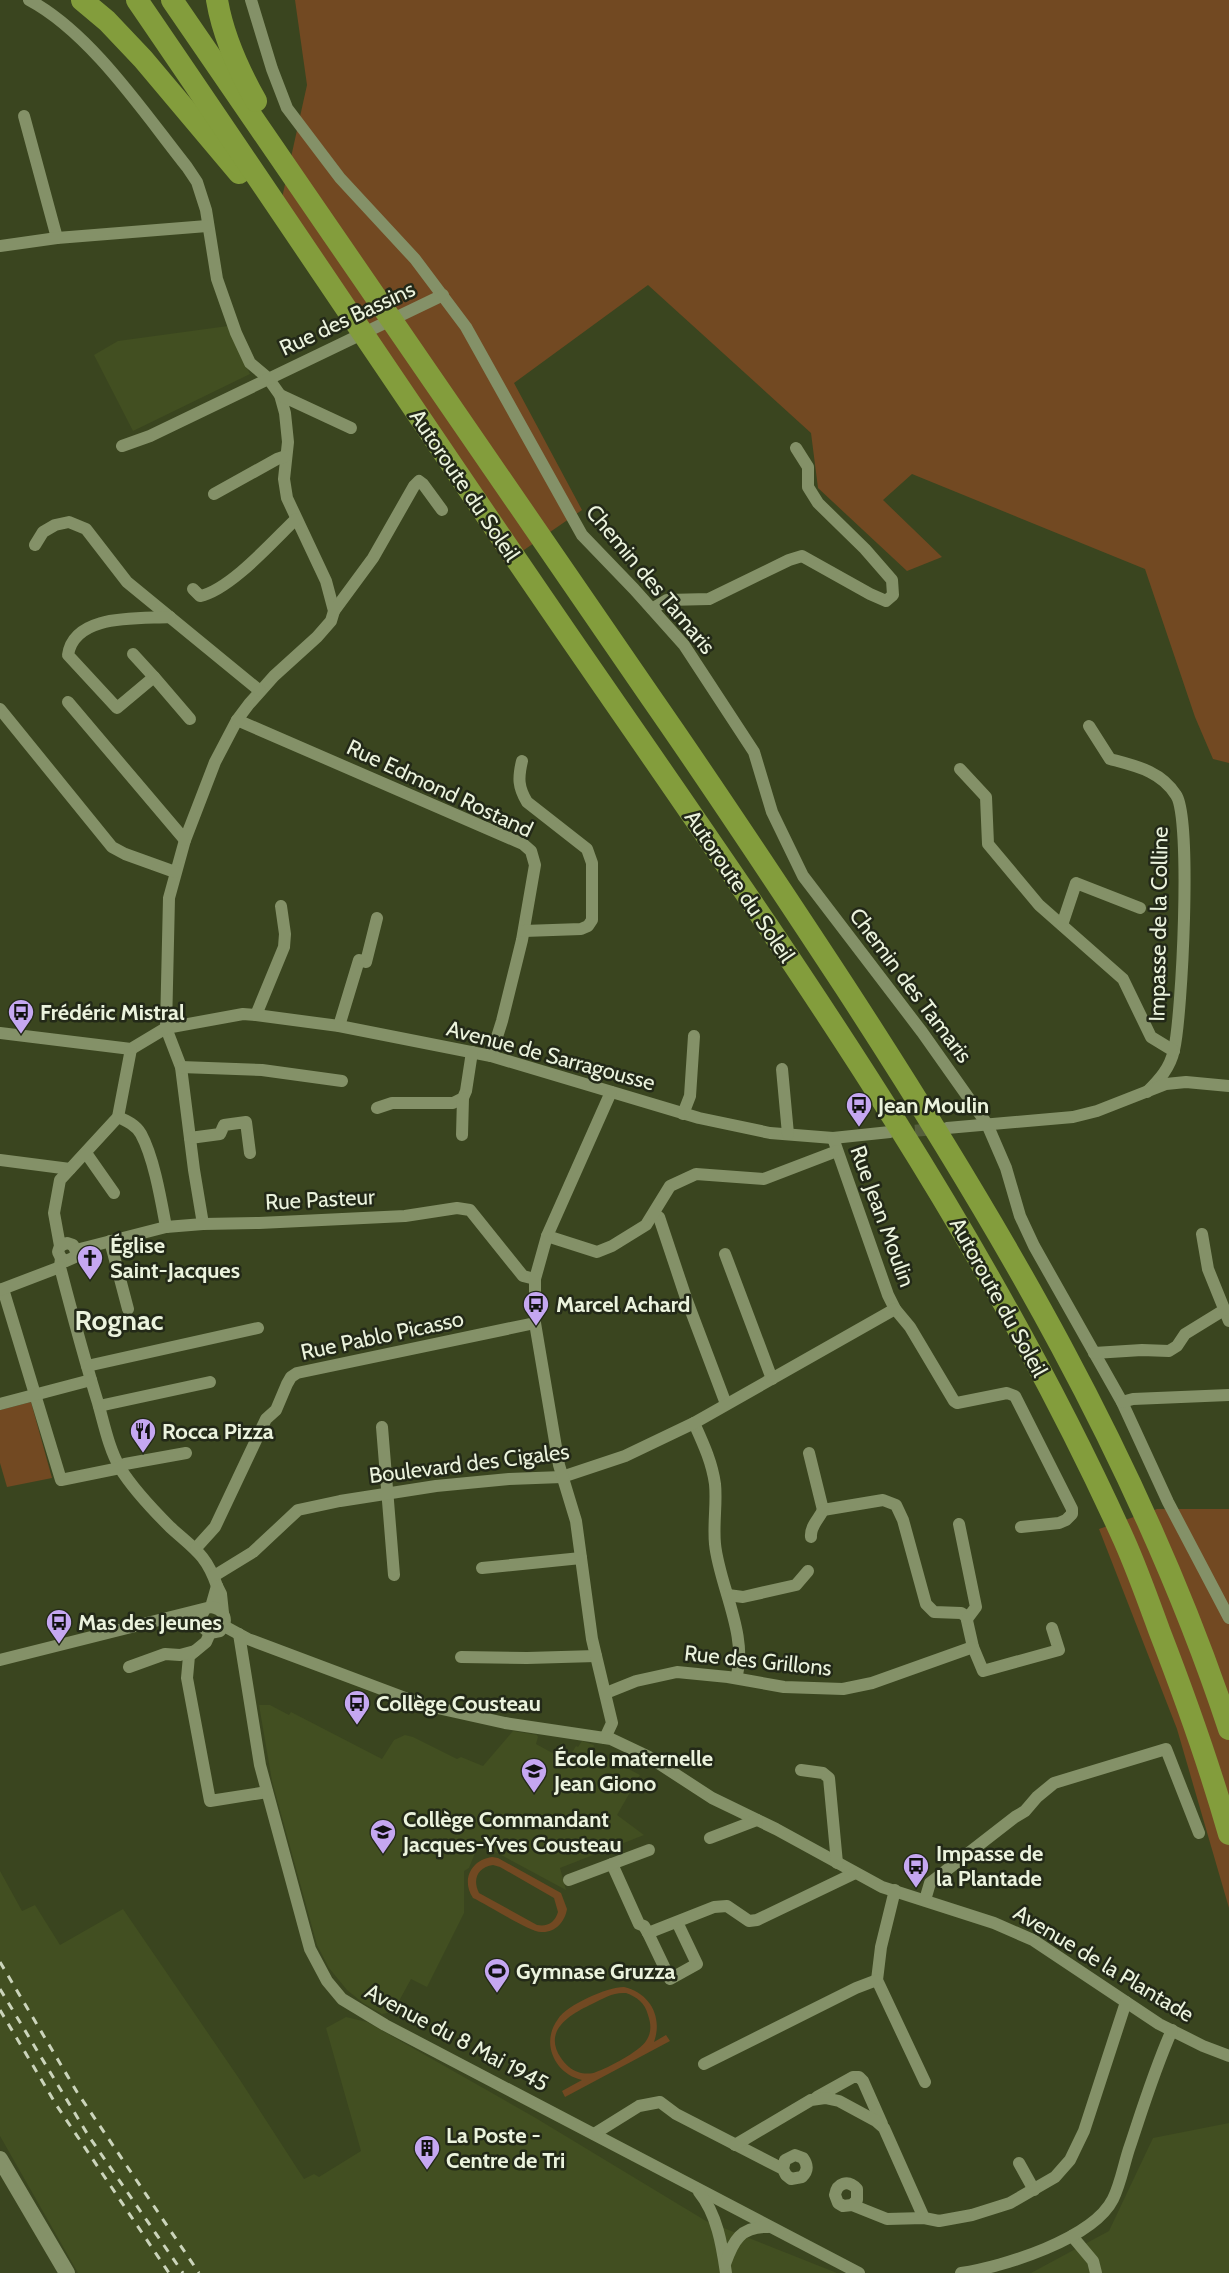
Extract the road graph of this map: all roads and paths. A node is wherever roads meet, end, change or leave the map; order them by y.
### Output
1 (29, 0) edge
2 (82, 0) edge
3 (137, 0) edge
4 (172, 0) edge
5 (216, 0) edge
6 (251, 0) edge
7 (24, 116) dead end
8 (207, 226) junction
9 (57, 238) junction
10 (0, 246) edge
11 (353, 262) junction
12 (326, 278) junction
13 (439, 298) junction
14 (268, 378) junction
15 (280, 395) junction
16 (351, 428) dead end
17 (122, 446) dead end
18 (796, 448) dead end
19 (286, 456) junction
20 (214, 494) dead end
21 (442, 510) dead end
22 (296, 519) junction
23 (35, 545) dead end
24 (193, 589) dead end
25 (652, 609) junction
26 (334, 611) junction
27 (170, 617) junction
28 (133, 654) dead end
29 (154, 677) junction
30 (260, 691) junction
31 (68, 702) dead end
32 (0, 709) edge
33 (190, 719) dead end
34 (237, 720) junction
35 (1089, 726) dead end
36 (522, 761) dead end
37 (960, 769) dead end
38 (185, 840) junction
39 (175, 872) junction
40 (281, 906) dead end
41 (1140, 908) dead end
42 (377, 918) dead end
43 (1062, 926) junction
44 (524, 932) junction
45 (256, 1015) junction
46 (339, 1026) junction
47 (166, 1028) junction
48 (0, 1033) edge
49 (694, 1036) dead end
50 (131, 1049) junction
51 (1174, 1051) junction
52 (472, 1052) junction
53 (491, 1056) junction
54 (181, 1067) junction
55 (782, 1069) dead end
56 (342, 1081) dead end
57 (1229, 1086) edge
58 (611, 1092) junction
59 (1147, 1092) junction
60 (463, 1098) junction
61 (376, 1108) dead end
62 (683, 1114) junction
63 (118, 1117) junction
64 (987, 1124) junction
65 (947, 1128) tunnel mouth
66 (890, 1132) tunnel mouth
67 (788, 1134) junction
68 (462, 1136) dead end
69 (190, 1138) junction
70 (833, 1138) junction
71 (837, 1151) junction
72 (86, 1152) junction
73 (250, 1153) dead end
74 (0, 1160) edge
75 (70, 1169) junction
76 (114, 1193) dead end
77 (659, 1217) dead end
78 (203, 1224) junction
79 (166, 1227) junction
80 (1202, 1234) dead end
81 (547, 1236) junction
82 (110, 1241) junction
83 (725, 1254) dead end
84 (60, 1257) junction
85 (535, 1279) junction
86 (1, 1290) edge
87 (128, 1309) dead end
88 (895, 1309) junction
89 (1226, 1316) edge
90 (535, 1323) junction
91 (258, 1328) dead end
92 (1094, 1353) junction
93 (87, 1366) junction
94 (772, 1379) junction
95 (91, 1380) junction
96 (210, 1382) dead end
97 (36, 1395) junction
98 (1229, 1395) edge
99 (1122, 1402) junction
100 (0, 1404) edge
101 (726, 1404) junction
102 (99, 1406) junction
103 (694, 1423) junction
104 (382, 1427) dead end
105 (186, 1453) dead end
106 (809, 1453) dead end
107 (120, 1468) junction
108 (562, 1477) junction
109 (387, 1493) junction
110 (823, 1510) junction
111 (959, 1524) dead end
112 (1022, 1527) dead end
113 (811, 1537) dead end
114 (192, 1544) junction
115 (581, 1558) junction
116 (482, 1568) dead end
117 (808, 1572) dead end
118 (394, 1575) dead end
119 (216, 1581) junction
120 (728, 1595) junction
121 (208, 1609) junction
122 (1229, 1618) edge
123 (161, 1619) junction
124 (224, 1619) junction
125 (967, 1619) junction
126 (1052, 1628) dead end
127 (205, 1629) junction
128 (239, 1634) junction
129 (974, 1647) junction
130 (196, 1650) junction
131 (596, 1656) junction
132 (461, 1657) dead end
133 (0, 1660) edge
134 (129, 1667) dead end
135 (736, 1678) junction
136 (606, 1693) junction
137 (1229, 1729) edge
138 (605, 1738) junction
139 (801, 1770) dead end
140 (267, 1792) junction
141 (757, 1820) junction
142 (1199, 1833) dead end
143 (1229, 1834) edge
144 (710, 1838) dead end
145 (649, 1850) dead end
146 (837, 1863) junction
147 (612, 1864) junction
148 (855, 1873) junction
149 (569, 1880) dead end
150 (895, 1890) junction
151 (925, 1900) junction
152 (678, 1922) junction
153 (648, 1933) junction
154 (877, 1980) junction
155 (1126, 2002) junction
156 (1172, 2030) junction
157 (1229, 2056) edge
158 (704, 2064) dead end
159 (925, 2082) dead end
160 (811, 2100) junction
161 (884, 2128) junction
162 (594, 2134) junction
163 (735, 2145) junction
164 (0, 2159) edge
165 (1019, 2163) dead end
166 (783, 2169) dead end
167 (696, 2189) junction
168 (1034, 2190) junction
169 (852, 2205) dead end
170 (924, 2218) junction
171 (768, 2227) junction
172 (1072, 2236) junction
173 (726, 2269) edge
174 (67, 2273) edge
175 (859, 2273) edge
176 (961, 2273) edge
177 (1096, 2273) edge

1 - 8 street
2 - 12 highway
3 - 12 highway, Autoroute du Soleil
4 - 11 highway, Autoroute du Soleil
5 - 11 highway
6 - 13 street, Chemin des Tamaris
7 - 9 street
8 - 9 street
8 - 14 street
9 - 10 street
11 - 137 highway, Autoroute du Soleil
12 - 143 highway, Autoroute du Soleil
13 - 14 street, Rue des Bassins
13 - 25 street, Chemin des Tamaris
14 - 15 street
14 - 17 street, Rue des Bassins
15 - 16 street
15 - 19 street
18 - 25 street
19 - 20 street
19 - 22 street
21 - 26 street
22 - 24 street
22 - 26 street
23 - 27 street
25 - 64 street, Chemin des Tamaris
26 - 30 street
27 - 29 street
27 - 30 street
28 - 29 street
29 - 33 street
30 - 34 street
31 - 38 street
32 - 39 street
34 - 38 street
34 - 44 street, Rue Edmond Rostand
35 - 51 street, Impasse de la Colline
36 - 44 street
37 - 43 street
38 - 39 street
39 - 47 street
40 - 45 street
41 - 43 street
42 - 46 street
43 - 51 street
44 - 53 street, Rue Edmond Rostand
45 - 46 street, Avenue de Sarragousse
45 - 47 street, Avenue de Sarragousse
46 - 52 street, Avenue de Sarragousse
47 - 50 street
47 - 54 street
48 - 50 street
49 - 62 street
50 - 63 street
51 - 59 street, Impasse de la Colline
52 - 53 street, Avenue de Sarragousse
52 - 60 street
53 - 58 street, Avenue de Sarragousse
54 - 56 street
54 - 69 street
55 - 67 street
57 - 59 street
58 - 62 street, Avenue de Sarragousse
58 - 81 street
59 - 64 street
60 - 61 street
60 - 68 street
62 - 67 street, Avenue de Sarragousse
63 - 72 street
63 - 79 street
64 - 65 street
64 - 92 street, Chemin des Tamaris
66 - 70 street, Avenue de Sarragousse
67 - 70 street, Avenue de Sarragousse
69 - 73 street
69 - 78 street
70 - 71 street, Rue Jean Moulin
71 - 81 street
71 - 88 street, Rue Jean Moulin
72 - 75 street
72 - 76 street
74 - 75 street
75 - 84 street
77 - 101 street
78 - 79 street, Rue Pasteur
78 - 85 street, Rue Pasteur
79 - 82 street, Rue Pasteur
80 - 89 street
81 - 85 street
82 - 84 street, Rue Pasteur
82 - 87 street
83 - 94 street
84 - 86 street
84 - 93 street
85 - 90 street
86 - 97 street
88 - 94 street, Boulevard des Cigales
88 - 112 street, Rue Jean Moulin
89 - 92 street
90 - 108 street
90 - 114 street, Rue Pablo Picasso
91 - 93 street
92 - 99 street, Chemin des Tamaris
93 - 95 street
94 - 101 street, Boulevard des Cigales
95 - 97 street
95 - 102 street
96 - 102 street
97 - 100 street
97 - 107 street
98 - 99 street
99 - 122 street, Chemin des Tamaris
101 - 103 street, Boulevard des Cigales
102 - 107 street
103 - 108 street, Boulevard des Cigales
103 - 120 street
104 - 109 street
105 - 107 street
106 - 110 street
107 - 114 street
108 - 109 street, Boulevard des Cigales
108 - 115 street
109 - 118 street
109 - 119 street, Boulevard des Cigales
110 - 113 street
110 - 125 street
111 - 125 street
114 - 119 street
115 - 116 street
115 - 131 street
117 - 120 street
119 - 121 street
119 - 124 street
120 - 135 street
121 - 123 street
121 - 124 street
121 - 127 street
123 - 127 street
123 - 133 street
124 - 127 street
124 - 128 street, Avenue de la Plantade
125 - 129 street
126 - 129 street
127 - 130 street
128 - 138 street, Avenue de la Plantade
128 - 140 street, Avenue du 8 Mai 1945
129 - 135 street, Rue des Grillons
130 - 134 street
130 - 140 street
131 - 132 street
131 - 136 street
135 - 136 street, Rue des Grillons
136 - 138 street
138 - 141 street, Avenue de la Plantade
139 - 146 street
140 - 162 street, Avenue du 8 Mai 1945
141 - 144 street
141 - 146 street, Avenue de la Plantade
142 - 151 street
145 - 147 street
146 - 148 street, Avenue de la Plantade
147 - 149 street
147 - 153 street
148 - 150 street, Avenue de la Plantade
148 - 152 street
150 - 151 street, Avenue de la Plantade
150 - 154 street
151 - 155 street, Avenue de la Plantade
152 - 153 street
152 - 153 street
154 - 158 street
154 - 159 street
155 - 156 street, Avenue de la Plantade
155 - 168 street
156 - 157 street, Avenue de la Plantade
156 - 172 street
160 - 161 street
160 - 161 street
160 - 163 street
161 - 170 street
162 - 163 street
162 - 167 street, Avenue du 8 Mai 1945
163 - 166 street
164 - 174 main road
165 - 168 street
167 - 171 street, Avenue du 8 Mai 1945
167 - 173 street
168 - 170 street
169 - 170 street
171 - 173 street
171 - 175 street, Avenue du 8 Mai 1945
172 - 176 street
172 - 177 street

